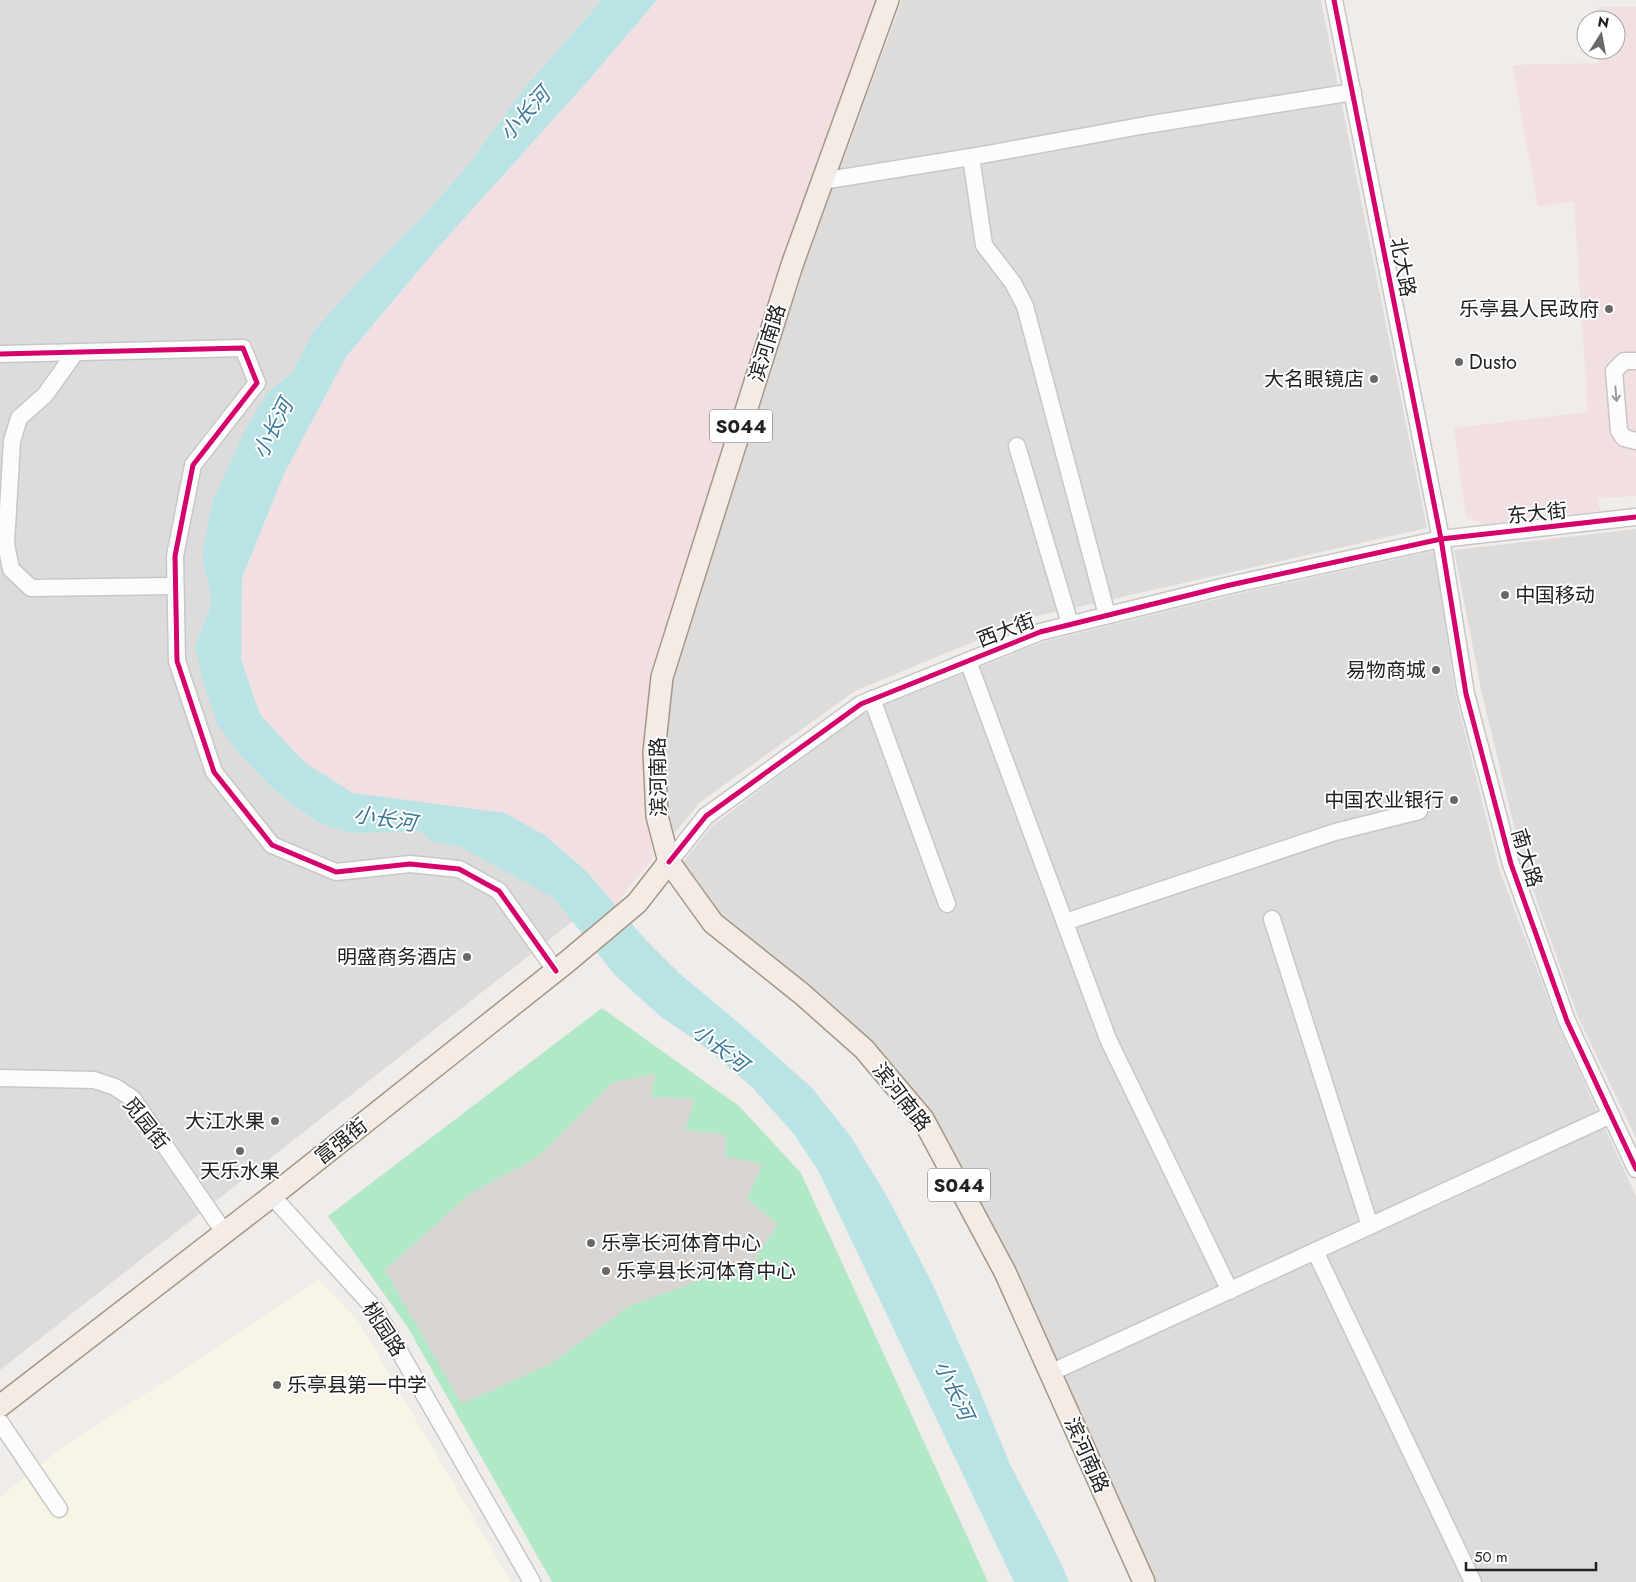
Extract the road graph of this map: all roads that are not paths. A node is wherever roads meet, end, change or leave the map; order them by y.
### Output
1 (888, 0) edge
2 (1334, 0) edge
3 (1353, 92) junction
4 (972, 157) junction
5 (822, 181) junction
6 (75, 353) junction
7 (0, 354) edge
8 (1636, 361) edge
9 (1636, 441) edge
10 (1017, 446) dead end
11 (1636, 517) edge
12 (1441, 539) junction
13 (3, 544) edge
14 (175, 586) junction
15 (1107, 615) junction
16 (1070, 624) junction
17 (968, 661) junction
18 (872, 700) junction
19 (1419, 811) dead end
20 (668, 862) junction
21 (947, 904) dead end
22 (1272, 919) dead end
23 (1065, 922) junction
24 (562, 966) junction
25 (0, 1078) edge
26 (1611, 1116) junction
27 (1636, 1169) edge
28 (272, 1196) junction
29 (1370, 1226) junction
30 (224, 1232) junction
31 (1316, 1251) junction
32 (1230, 1291) junction
33 (1050, 1373) junction
34 (0, 1406) edge
35 (0, 1422) edge
36 (59, 1508) dead end
37 (532, 1582) edge
38 (1144, 1582) edge
39 (1473, 1582) edge

1 - 5 main road, 滨河南路 / S044
2 - 3 street, 北大路
3 - 4 street
3 - 12 street, 北大路
4 - 5 street
4 - 15 street
5 - 20 main road, 滨河南路 / S044
6 - 7 street
6 - 13 street
6 - 14 street
8 -> 9 street
10 - 16 street
11 - 12 street, 东大街
12 - 15 street, 西大街
12 - 26 street, 南大路
13 - 14 street
14 - 24 street
15 - 16 street, 西大街
16 - 17 street, 西大街
17 - 18 street, 西大街
17 - 23 street
18 - 20 street, 西大街
18 - 21 street
19 - 23 street
20 - 24 main road, 富强街
20 - 33 main road, 滨河南路 / S044
22 - 29 street
23 - 32 street
24 - 28 main road, 富强街
25 - 30 street, 觅园街
26 - 27 street, 南大路
26 - 29 street
28 - 30 main road, 富强街
28 - 37 street, 桃园路
29 - 31 street
30 - 34 main road, 富强街
31 - 32 street
31 - 39 street
32 - 33 street
33 - 38 main road, 滨河南路 / S044
35 - 36 street

